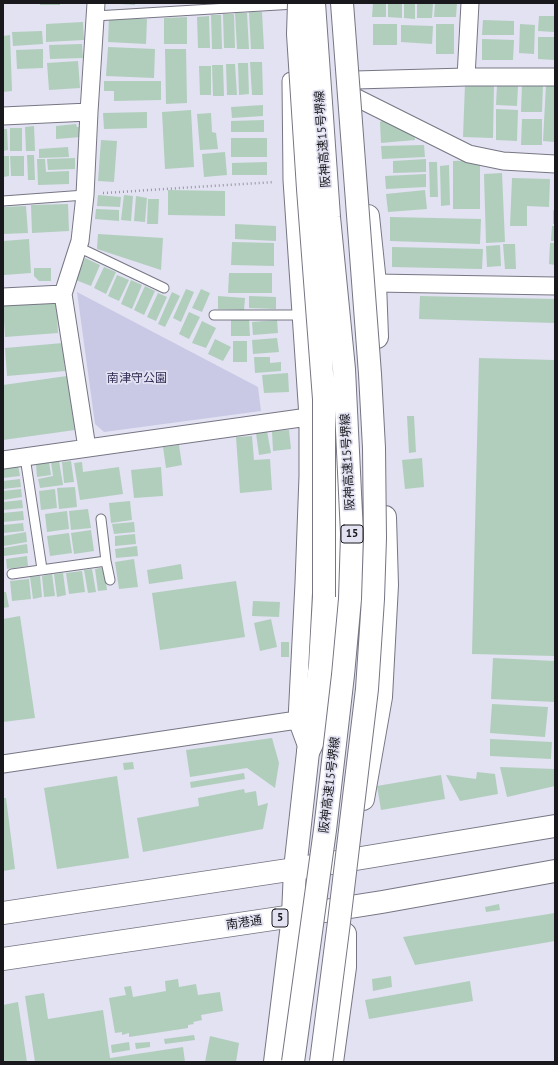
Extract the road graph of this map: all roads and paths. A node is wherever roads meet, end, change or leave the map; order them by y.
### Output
1 (342, 3) edge
2 (353, 3) edge
3 (470, 3) edge
4 (300, 7) edge
5 (96, 9) edge
6 (466, 77) junction
7 (555, 77) edge
8 (356, 89) junction
9 (89, 112) junction
10 (3, 116) edge
11 (555, 164) edge
12 (292, 180) junction
13 (85, 195) junction
14 (3, 201) edge
15 (78, 247) junction
16 (375, 283) junction
17 (555, 286) edge
18 (164, 288) dead end
19 (63, 294) junction
20 (3, 297) edge
21 (214, 315) dead end
22 (301, 315) junction
23 (308, 417) junction
24 (87, 448) junction
25 (25, 457) junction
26 (3, 460) edge
27 (101, 519) dead end
28 (106, 560) junction
29 (42, 569) junction
30 (12, 574) dead end
31 (110, 580) dead end
32 (297, 720) junction
33 (308, 752) junction
34 (3, 764) edge
35 (555, 826) edge
36 (356, 858) junction
37 (295, 869) junction
38 (555, 870) edge
39 (347, 907) junction
40 (3, 913) edge
41 (294, 916) junction
42 (3, 959) edge
43 (275, 1062) edge
44 (293, 1062) edge
45 (321, 1062) edge
46 (332, 1062) edge

1 - 45 main road, 阪神高速15号堺線 / 15, bridge
2 - 8 main road
3 - 6 street
4 - 5 lane
4 - 12 street
4 - 33 main road, 15, bridge
4 - 33 main road
4 - 44 main road, 阪神高速15号堺線 / 15, bridge
5 - 9 street
6 - 7 street
6 - 8 street
8 - 11 street
8 - 16 main road
9 - 10 street
9 - 13 street
12 - 13 path
12 - 22 street
13 - 14 lane
13 - 15 street
15 - 18 lane
15 - 19 street
16 - 17 street
16 - 36 main road
19 - 20 street
19 - 24 street
21 - 22 lane
22 - 23 street
23 - 24 street
23 - 32 street
24 - 25 street
25 - 26 street
25 - 29 lane
27 - 28 lane
28 - 29 lane
28 - 31 lane
29 - 30 lane
32 - 33 street
32 - 34 street
33 - 37 main road
35 - 36 main road
36 - 37 main road
36 - 39 main road
37 - 40 main road
37 - 41 main road
38 - 39 main road, 南港通 / 5
39 - 41 main road, 南港通 / 5
39 - 46 main road
41 - 42 main road, 南港通 / 5
41 - 43 main road

